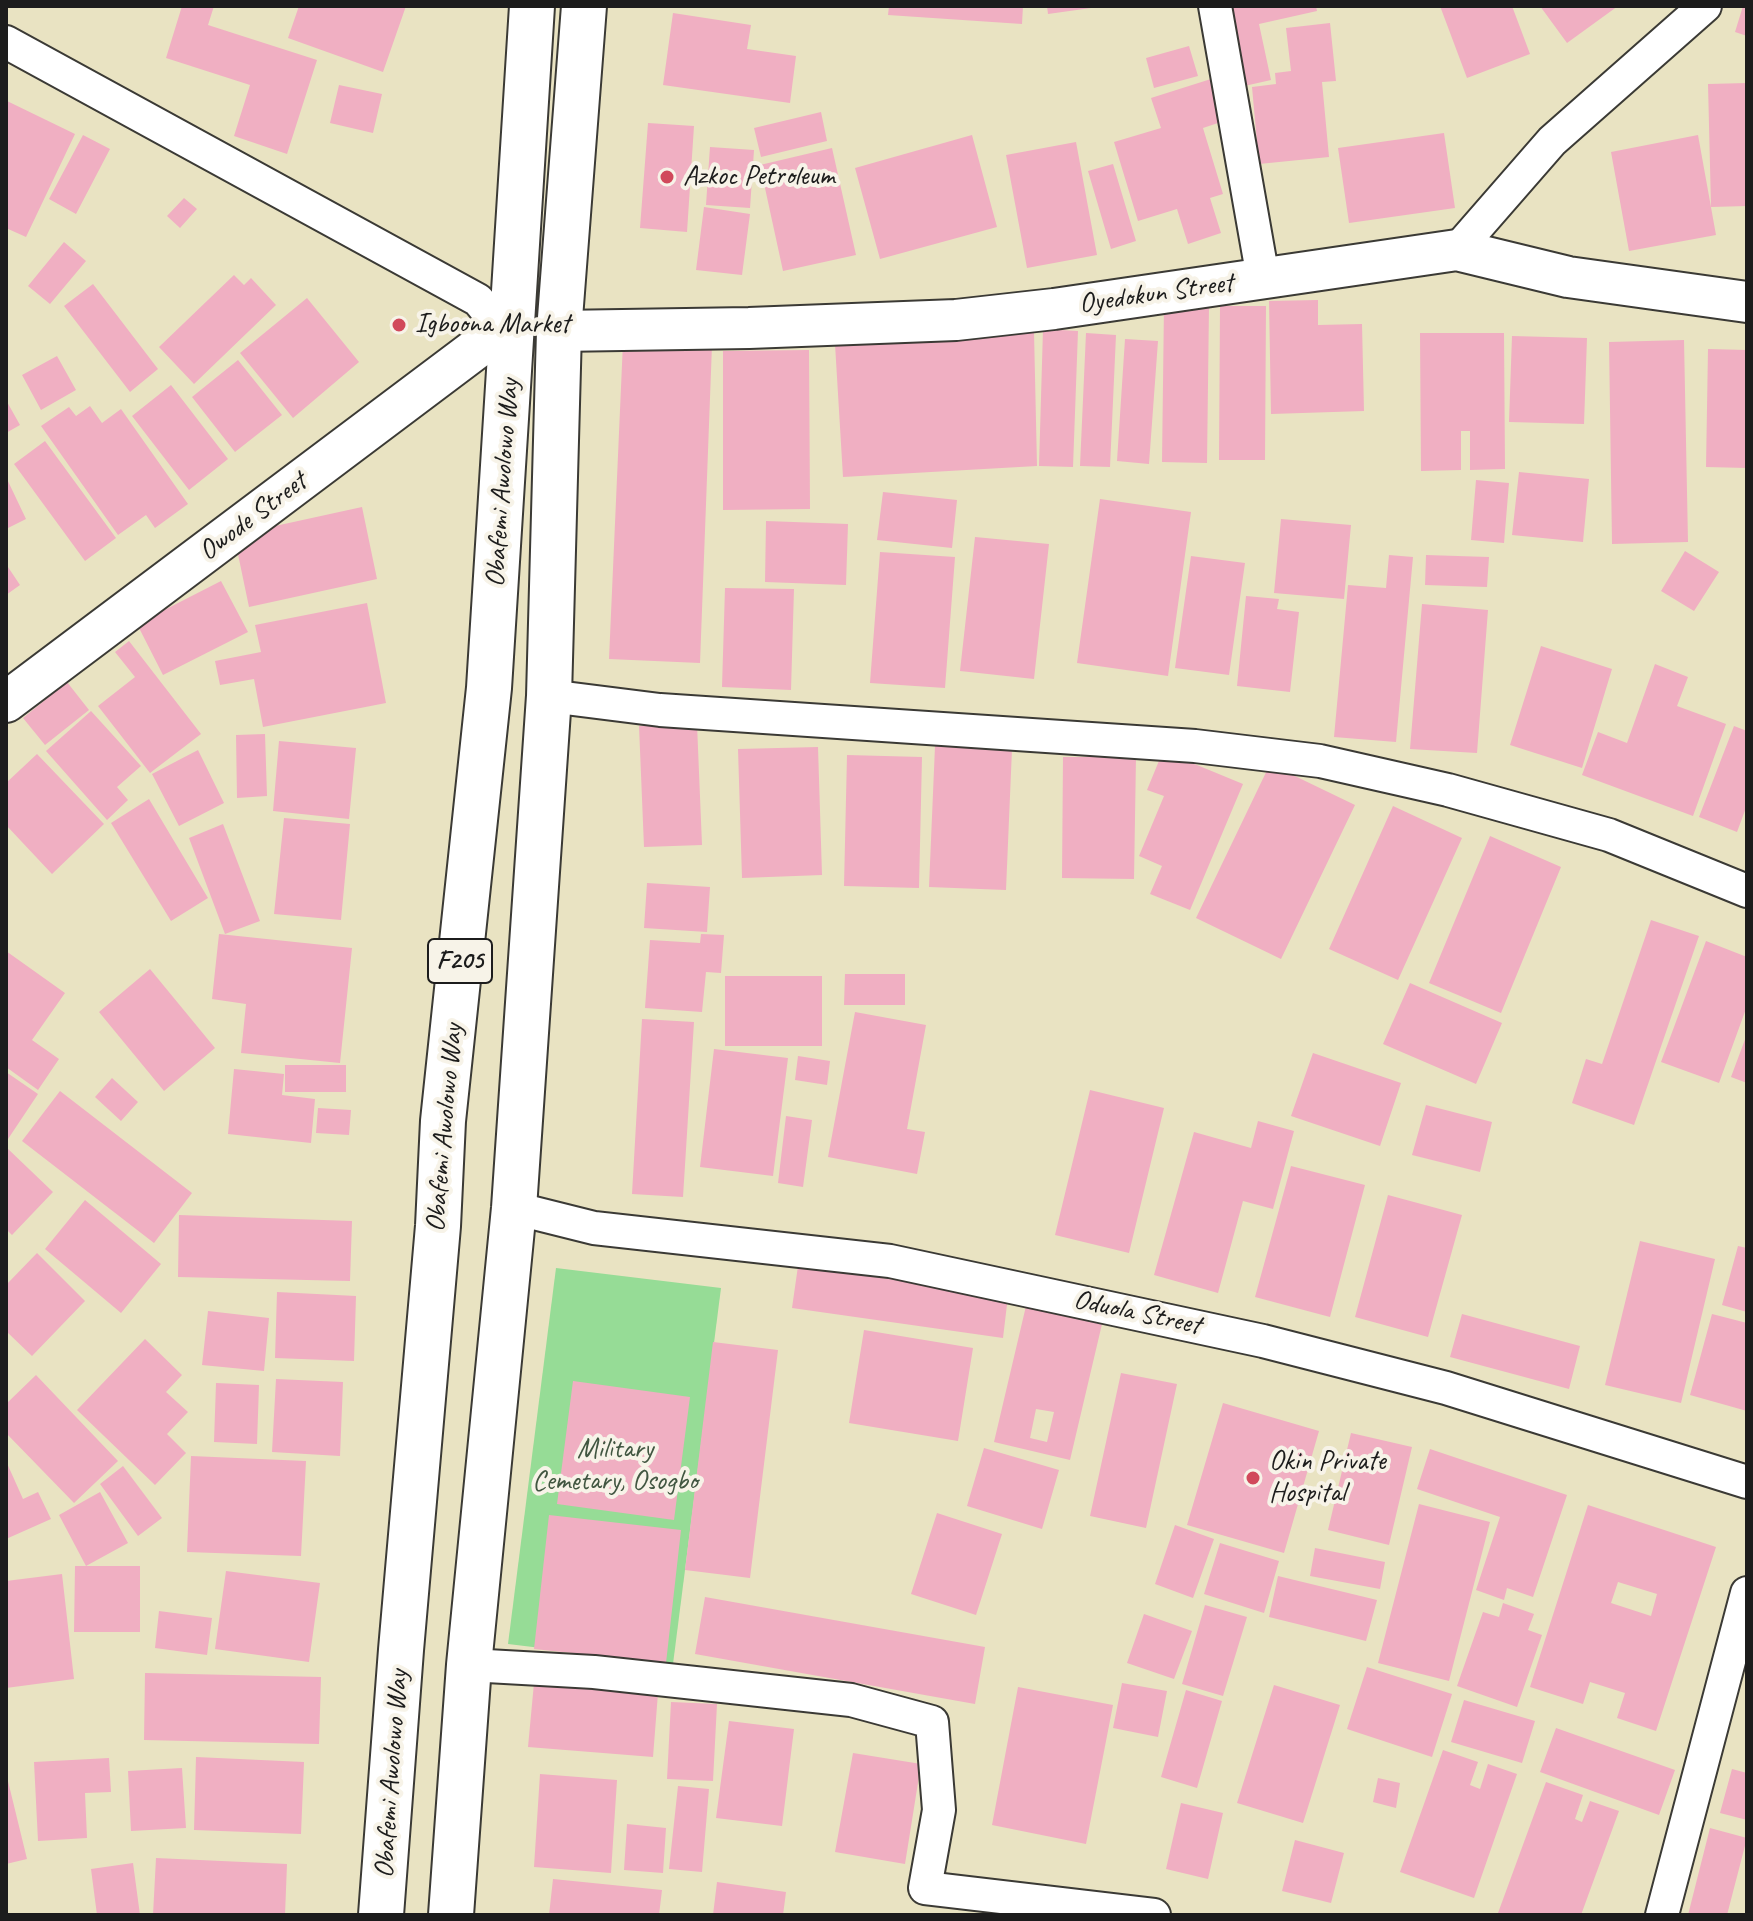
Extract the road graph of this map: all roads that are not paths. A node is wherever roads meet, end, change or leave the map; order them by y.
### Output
1 (532, 6) edge
2 (584, 6) edge
3 (1215, 6) edge
4 (1705, 6) edge
5 (6, 42) edge
6 (1457, 250) junction
7 (1263, 278) junction
8 (1747, 302) edge
9 (559, 331) junction
10 (507, 333) junction
11 (549, 696) junction
12 (6, 702) edge
13 (1747, 891) edge
14 (514, 1208) junction
15 (1747, 1482) edge
16 (1747, 1593) edge
17 (469, 1665) junction
18 (1049, 1909) edge
19 (381, 1915) edge
20 (451, 1915) edge
21 (1154, 1915) edge
22 (1662, 1915) edge

1 - 10 main road, Obafemi Awolowo Way / F205
2 - 9 main road, Obafemi Awolowo Way / F205
3 - 7 street
4 - 6 street
5 - 10 street
6 - 7 street, Oyedokun Street
6 - 8 street, Oyedokun Street
7 - 9 street, Oyedokun Street
9 - 11 main road, Obafemi Awolowo Way / F205
10 - 12 street, Owode Street
10 - 19 main road, Obafemi Awolowo Way / F205
11 - 13 street
11 - 14 main road, Obafemi Awolowo Way / F205
14 - 15 street, Oduola Street
14 - 17 main road, Obafemi Awolowo Way / F205
16 - 22 street
17 - 18 street
17 - 20 main road, Obafemi Awolowo Way / F205
18 - 21 street

